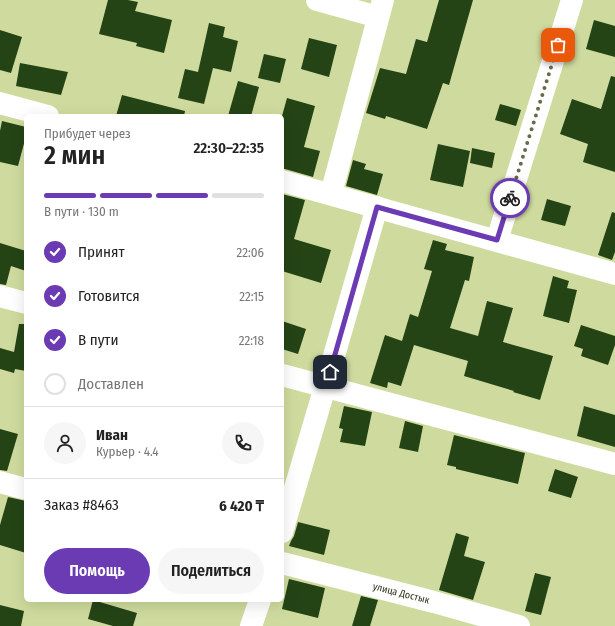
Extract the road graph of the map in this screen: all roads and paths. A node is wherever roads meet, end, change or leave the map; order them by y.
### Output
1 (316, 0) edge
2 (572, 0) edge
3 (381, 9) edge
4 (0, 103) edge
5 (41, 114) edge
6 (284, 182) edge
7 (331, 194) junction
8 (377, 207) junction
9 (497, 240) junction
10 (615, 274) edge
11 (0, 296) edge
12 (24, 302) edge
13 (284, 376) edge
14 (325, 387) junction
15 (615, 464) edge
16 (0, 482) edge
17 (24, 488) edge
18 (284, 525) edge
19 (284, 564) edge
20 (259, 602) edge
21 (251, 626) edge
22 (519, 626) edge

1 - 3 street
2 - 9 street
3 - 7 street
4 - 5 street
6 - 7 street
7 - 8 street
8 - 9 street
8 - 14 street
9 - 10 street
11 - 12 street
13 - 14 street
14 - 15 street
14 - 18 street
16 - 17 street
19 - 22 street, улица Достык
20 - 21 street

